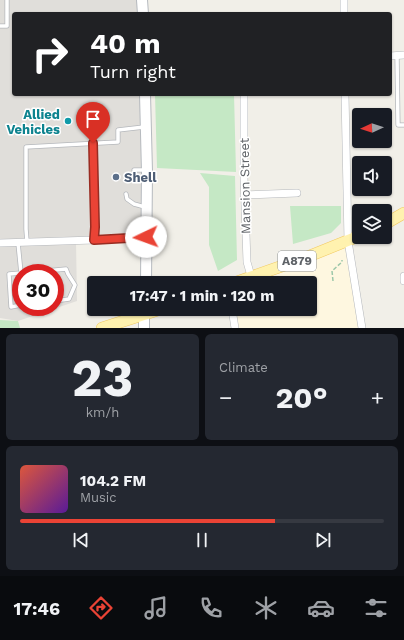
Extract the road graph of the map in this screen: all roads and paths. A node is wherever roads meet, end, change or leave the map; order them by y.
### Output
1 (7, 0) edge
2 (142, 0) edge
3 (344, 0) edge
4 (143, 12) edge
5 (344, 12) edge
6 (0, 26) edge
7 (397, 56) edge
8 (145, 96) edge
9 (244, 96) edge
10 (345, 96) edge
11 (404, 125) edge
12 (146, 127) junction
13 (93, 143) junction
14 (244, 164) joint
15 (134, 170) dead end
16 (146, 170) junction
17 (244, 177) joint
18 (297, 193) dead end
19 (126, 194) dead end
20 (244, 195) junction
21 (146, 208) junction
22 (404, 213) edge
23 (392, 220) edge
24 (146, 237) junction
25 (352, 239) edge
26 (94, 240) junction
27 (348, 240) junction
28 (27, 242) junction
29 (0, 243) edge
30 (18, 243) junction
31 (350, 253) junction
32 (20, 264) edge
33 (64, 269) edge
34 (12, 274) edge
35 (146, 276) edge
36 (252, 276) joint
37 (404, 276) edge
38 (333, 281) dead end
39 (404, 281) edge
40 (64, 299) edge
41 (12, 307) edge
42 (134, 316) edge
43 (144, 316) edge
44 (233, 316) edge
45 (102, 328) edge
46 (144, 328) edge
47 (235, 328) edge
48 (362, 328) edge

1 - 6 lane
2 - 4 main road
3 - 5 street
7 - 11 lane
8 - 12 main road
9 - 14 street, Mansion Street
10 - 27 street
12 - 13 lane
12 - 16 main road
13 - 26 lane
13 - 28 lane
14 - 17 street, Mansion Street
15 - 16 lane
16 - 21 main road
17 - 20 street, Mansion Street
18 - 20 street
19 - 21 lane
20 - 36 street, Mansion Street
21 - 24 main road
22 - 23 main road
24 - 26 street
24 - 35 main road
25 - 27 main road, A879
26 - 28 street
27 - 31 street
27 - 36 main road, A879
28 - 30 street
29 - 30 street
30 - 32 lane
31 - 38 path
31 - 48 street
33 - 40 lane
34 - 41 lane
37 - 39 street
42 - 45 main road
43 - 46 main road
44 - 47 street

